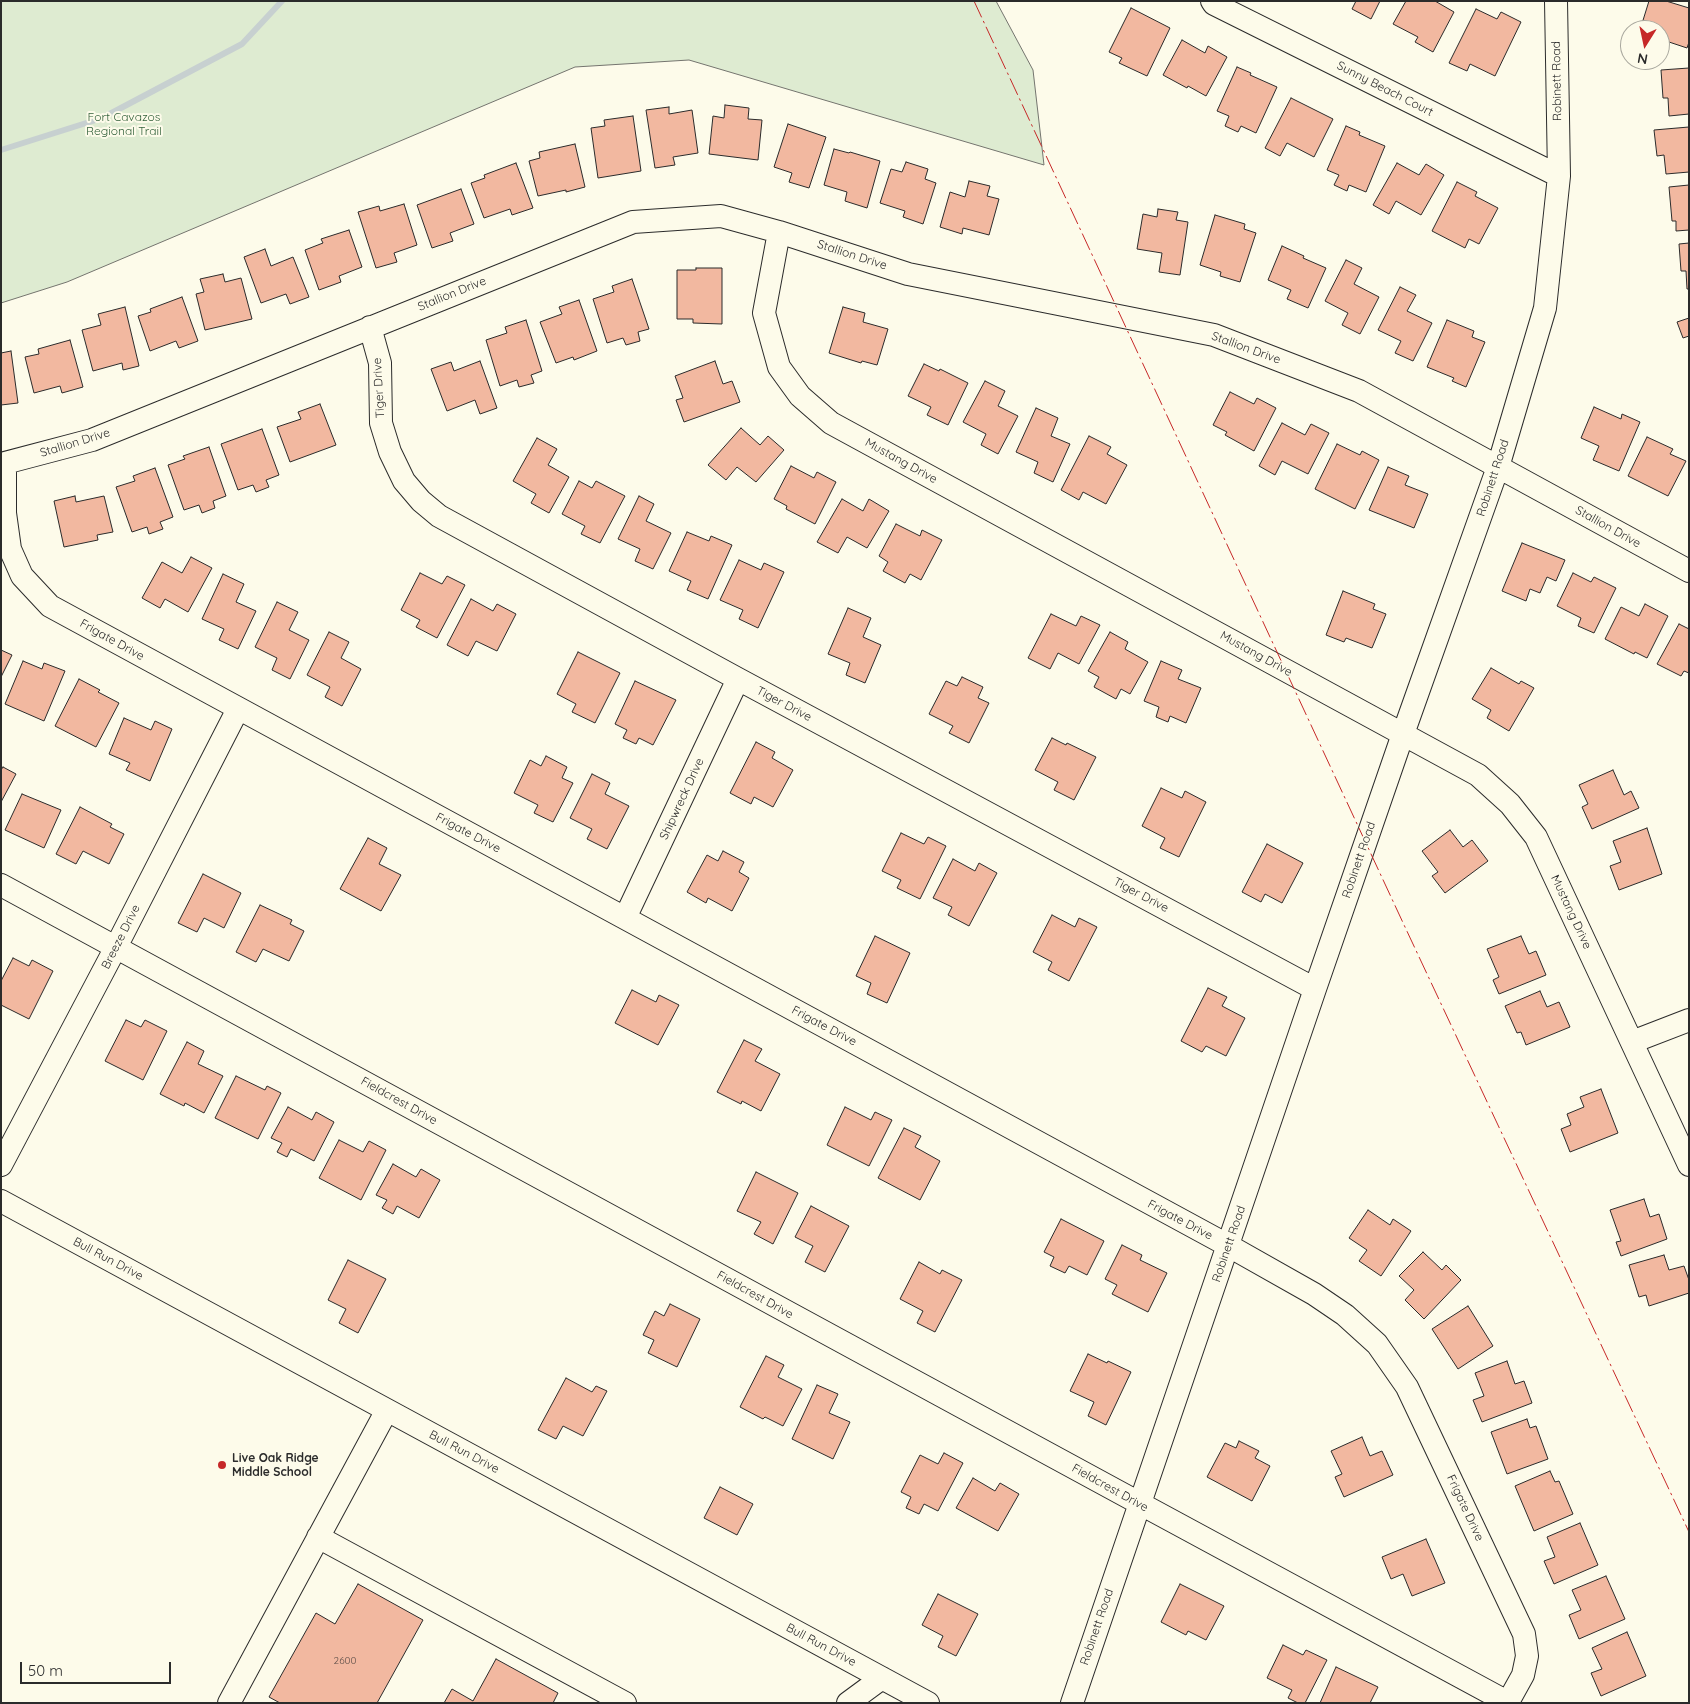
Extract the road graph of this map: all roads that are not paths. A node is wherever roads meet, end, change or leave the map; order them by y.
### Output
1 (1212, 1) edge
2 (1556, 1) edge
3 (1558, 176) junction
4 (779, 232) junction
5 (370, 327) junction
6 (3, 464) edge
7 (1498, 467) junction
8 (1689, 571) edge
9 (738, 679) junction
10 (238, 708) junction
11 (1403, 734) junction
12 (1, 885) edge
13 (625, 918) junction
14 (116, 947) junction
15 (1315, 989) junction
16 (1689, 1020) edge
17 (1632, 1042) junction
18 (1, 1165) edge
19 (1689, 1165) edge
20 (1, 1201) edge
21 (1229, 1246) junction
22 (387, 1410) junction
23 (1139, 1504) junction
24 (318, 1537) junction
25 (882, 1678) junction
26 (1508, 1702) edge
27 (229, 1703) edge
28 (625, 1703) edge
29 (848, 1703) edge
30 (928, 1703) edge
31 (1072, 1703) edge

1 - 3 street, Sunny Beach Court
2 - 3 street, Robinett Road
3 - 7 street, Robinett Road
4 - 5 street, Stallion Drive
4 - 7 street, Stallion Drive
4 - 11 street, Mustang Drive
5 - 6 street, Stallion Drive
5 - 9 street, Tiger Drive
6 - 10 street, Frigate Drive
7 - 8 street, Stallion Drive
7 - 11 street, Robinett Road
9 - 13 street, Shipwreck Drive
9 - 15 street, Tiger Drive
10 - 13 street, Frigate Drive
10 - 14 street, Breeze Drive
11 - 15 street, Robinett Road
11 - 17 street, Mustang Drive
12 - 14 street, Fieldcrest Drive
13 - 21 street, Frigate Drive
14 - 18 street, Breeze Drive
14 - 23 street, Fieldcrest Drive
15 - 21 street, Robinett Road
16 - 17 street
17 - 19 street, Mustang Drive
20 - 22 street, Bull Run Drive
21 - 23 street, Robinett Road
21 - 26 street, Frigate Drive
22 - 24 street
22 - 25 street, Bull Run Drive
23 - 26 street, Fieldcrest Drive
23 - 31 street, Robinett Road
24 - 27 street
24 - 28 street
25 - 29 street
25 - 30 street, Bull Run Drive

